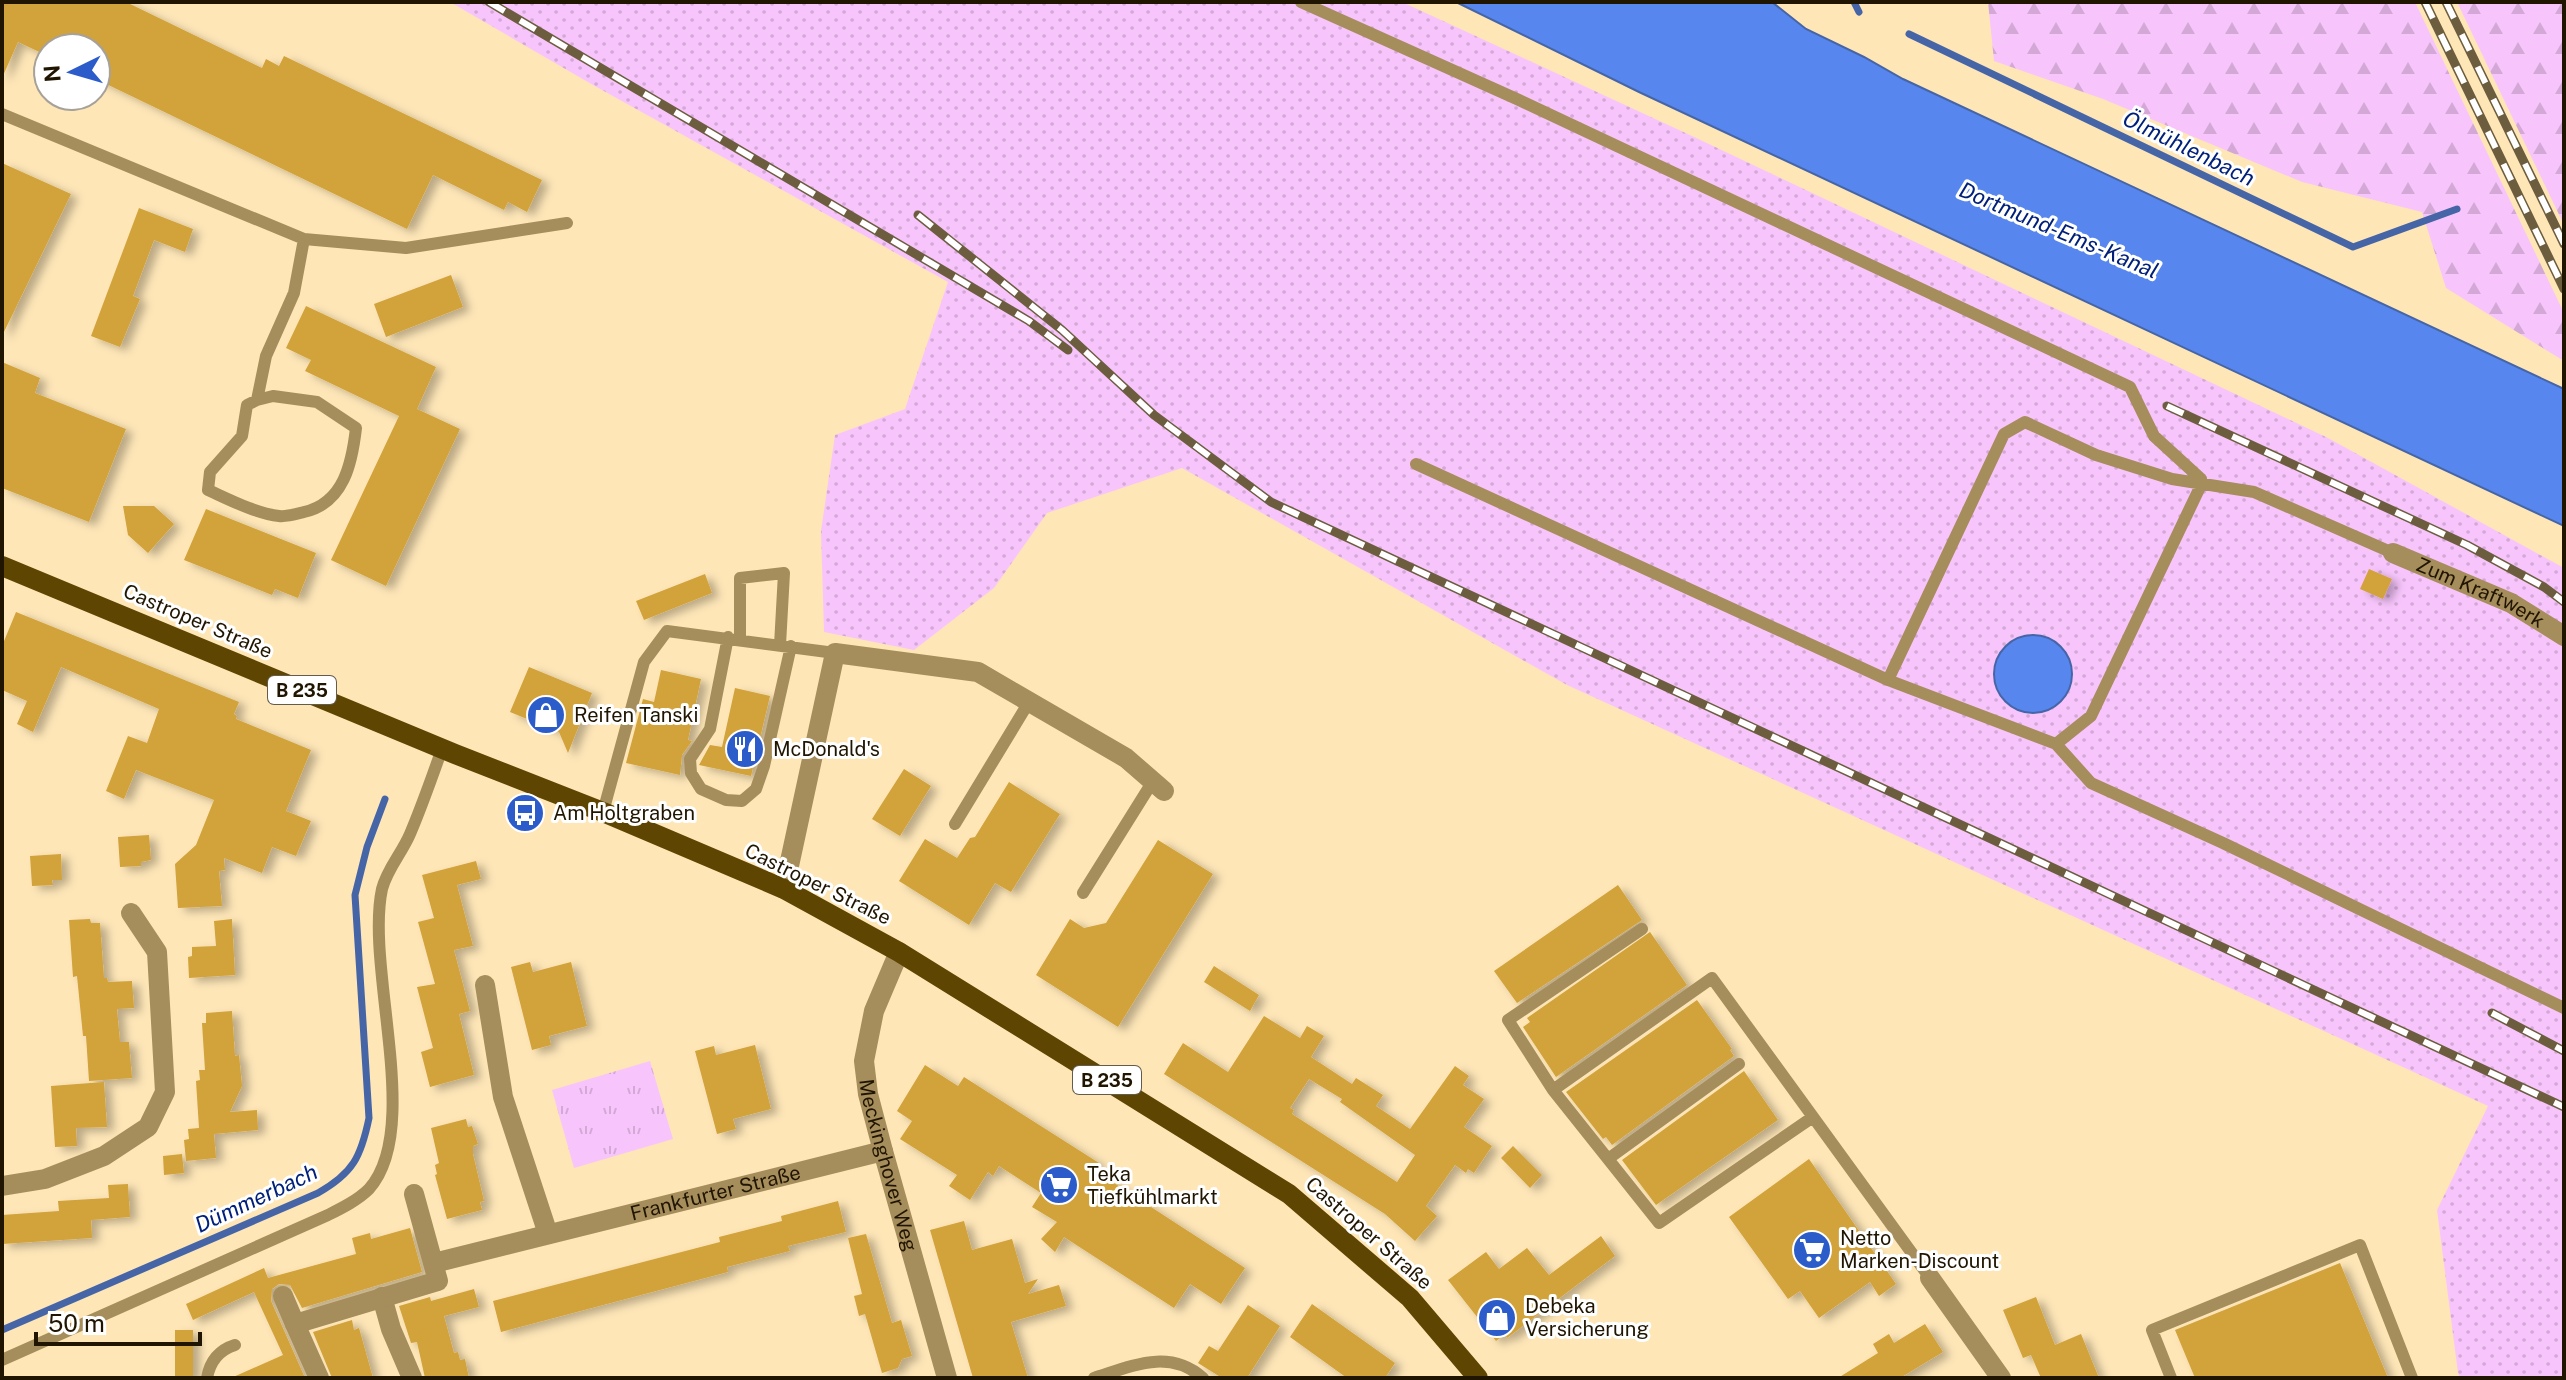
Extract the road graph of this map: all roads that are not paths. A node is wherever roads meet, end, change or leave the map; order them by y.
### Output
1 (1301, 2) edge
2 (2, 114) edge
3 (567, 223) dead end
4 (304, 239) junction
5 (257, 400) junction
6 (1416, 464) dead end
7 (2201, 485) junction
8 (2393, 553) joint
9 (2, 566) edge
10 (2564, 636) edge
11 (734, 638) junction
12 (785, 646) junction
13 (835, 653) junction
14 (1888, 680) junction
15 (1029, 702) junction
16 (2056, 744) junction
17 (442, 749) junction
18 (1158, 786) joint
19 (603, 812) junction
20 (955, 824) dead end
21 (784, 889) junction
22 (1083, 893) dead end
23 (131, 913) dead end
24 (1642, 929) dead end
25 (899, 952) junction
26 (485, 985) dead end
27 (2564, 1008) edge
28 (1739, 1064) dead end
29 (1553, 1090) junction
30 (1813, 1117) junction
31 (883, 1151) junction
32 (1608, 1159) junction
33 (2, 1186) edge
34 (414, 1194) dead end
35 (548, 1234) junction
36 (434, 1263) junction
37 (1930, 1278) joint
38 (283, 1296) dead end
39 (382, 1297) junction
40 (295, 1324) junction
41 (235, 1345) dead end
42 (2, 1360) edge
43 (207, 1378) edge
44 (319, 1378) edge
45 (412, 1378) edge
46 (947, 1378) edge
47 (1094, 1378) edge
48 (1203, 1378) edge
49 (1478, 1378) edge
50 (2001, 1378) edge
51 (2171, 1378) edge
52 (2412, 1378) edge

1 - 7 lane
2 - 4 lane
3 - 4 lane
4 - 5 lane
5 - 5 lane
6 - 14 lane
7 - 8 lane
7 - 14 lane
7 - 16 lane
8 - 10 street, Zum Kraftwerk
9 - 17 main road, Castroper Straße / B 235
11 - 12 lane
11 - 12 lane
11 - 12 lane
11 - 19 lane
12 - 13 lane
13 - 15 street
13 - 21 street
14 - 16 lane
15 - 18 street
15 - 20 lane
16 - 27 lane
17 - 19 main road, Castroper Straße / B 235
17 - 42 lane
18 - 22 lane
19 - 21 main road, Castroper Straße / B 235
21 - 25 main road, Castroper Straße / B 235
23 - 33 street
24 - 29 lane
25 - 31 street, Meckinghover Weg
25 - 49 main road, Castroper Straße / B 235
26 - 35 street
28 - 32 lane
29 - 30 lane
29 - 32 lane
30 - 32 lane
30 - 37 lane
31 - 35 street, Frankfurter Straße
31 - 46 street, Meckinghover Weg
34 - 36 street
35 - 36 street, Frankfurter Straße
36 - 39 street
37 - 50 street
38 - 40 street
39 - 40 street
39 - 45 street
40 - 44 street
41 - 43 lane
47 - 48 lane
51 - 52 lane

